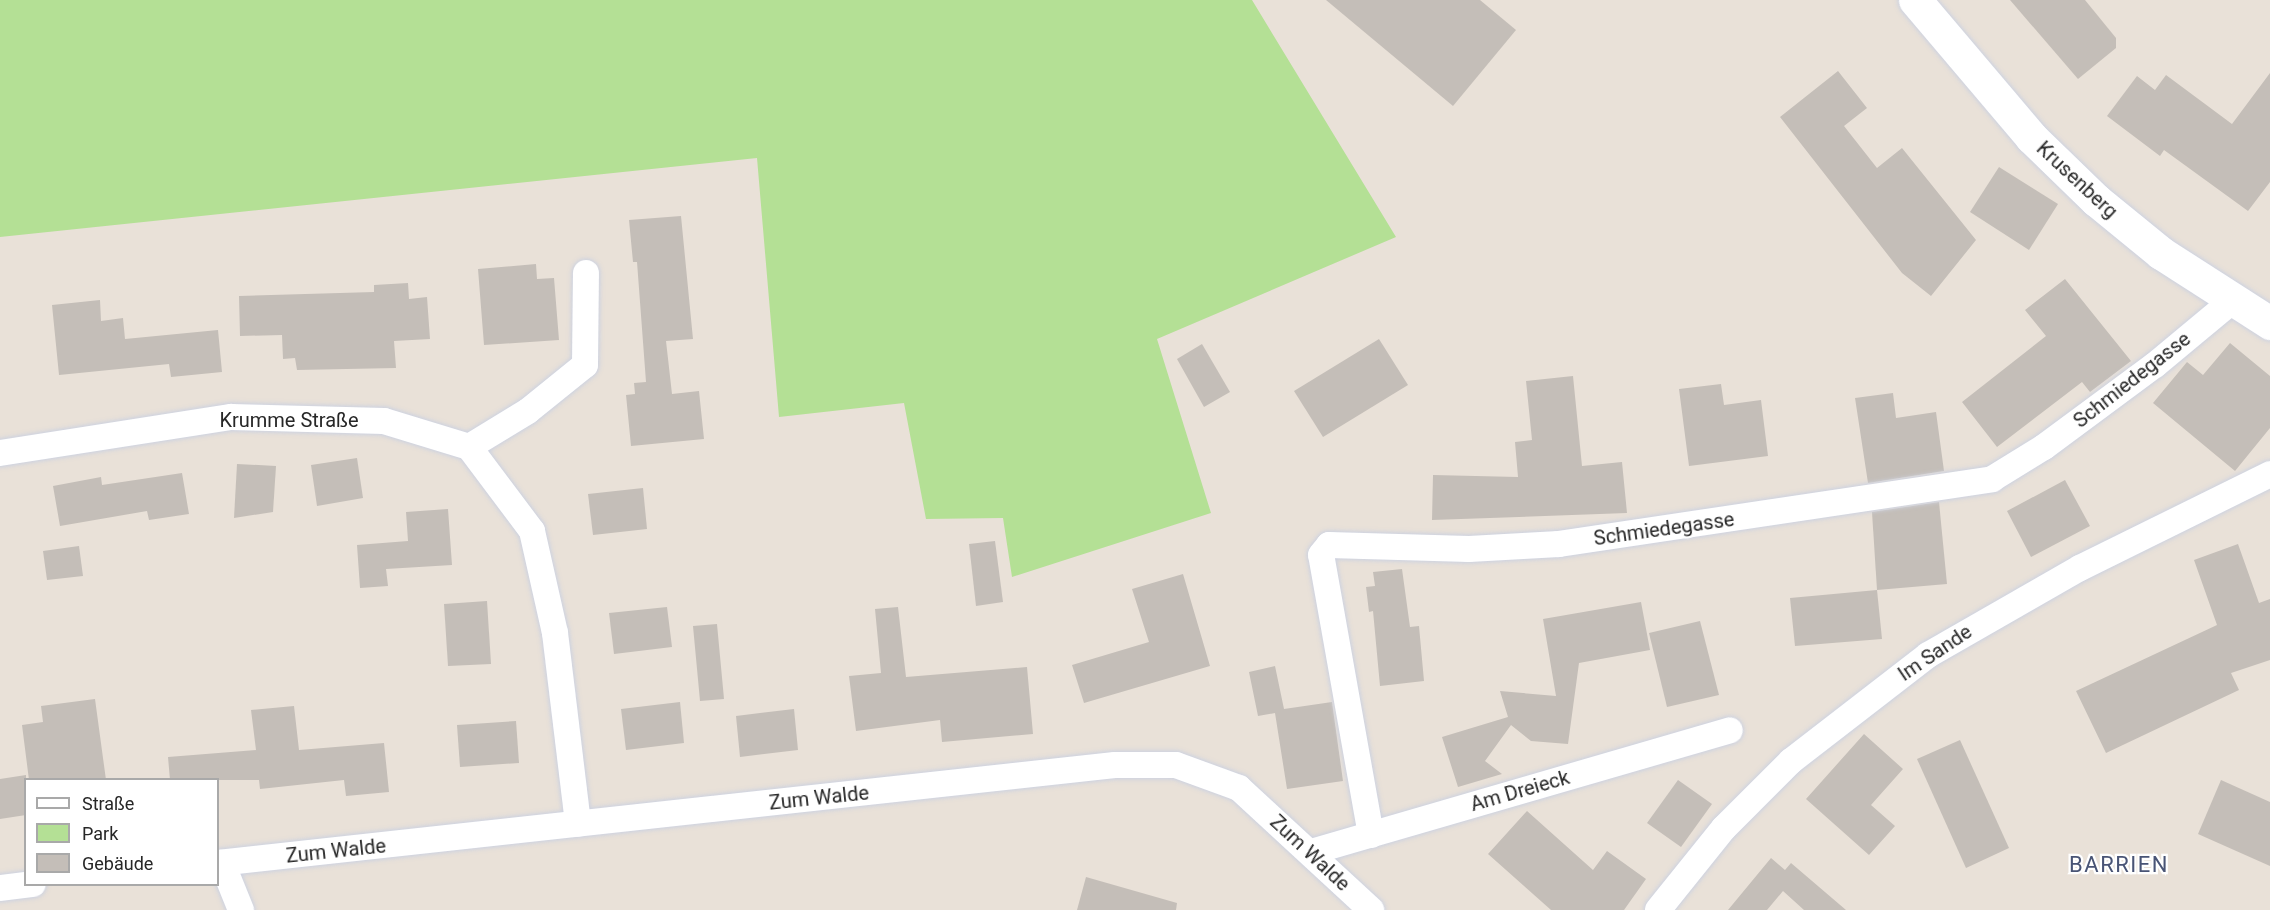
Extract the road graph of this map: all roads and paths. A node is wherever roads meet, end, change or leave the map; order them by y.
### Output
1 (1915, 0) edge
2 (586, 273) dead end
3 (2233, 300) junction
4 (2270, 323) edge
5 (469, 447) junction
6 (0, 453) edge
7 (2270, 474) edge
8 (1730, 730) dead end
9 (578, 824) junction
10 (1371, 835) junction
11 (1311, 852) junction
12 (220, 863) edge
13 (24, 886) edge
14 (0, 888) edge
15 (241, 910) edge
16 (1371, 910) edge
17 (1658, 910) edge

1 - 3 street, Krusenberg
2 - 5 street
3 - 4 street, Krusenberg
3 - 10 street, Schmiedegasse
5 - 6 street, Krumme Straße
5 - 9 street
7 - 17 street, Im Sande
8 - 10 street, Am Dreieck
9 - 11 street, Zum Walde
9 - 12 street, Zum Walde
10 - 11 street, Am Dreieck
11 - 16 street, Zum Walde
12 - 15 street
13 - 14 street

